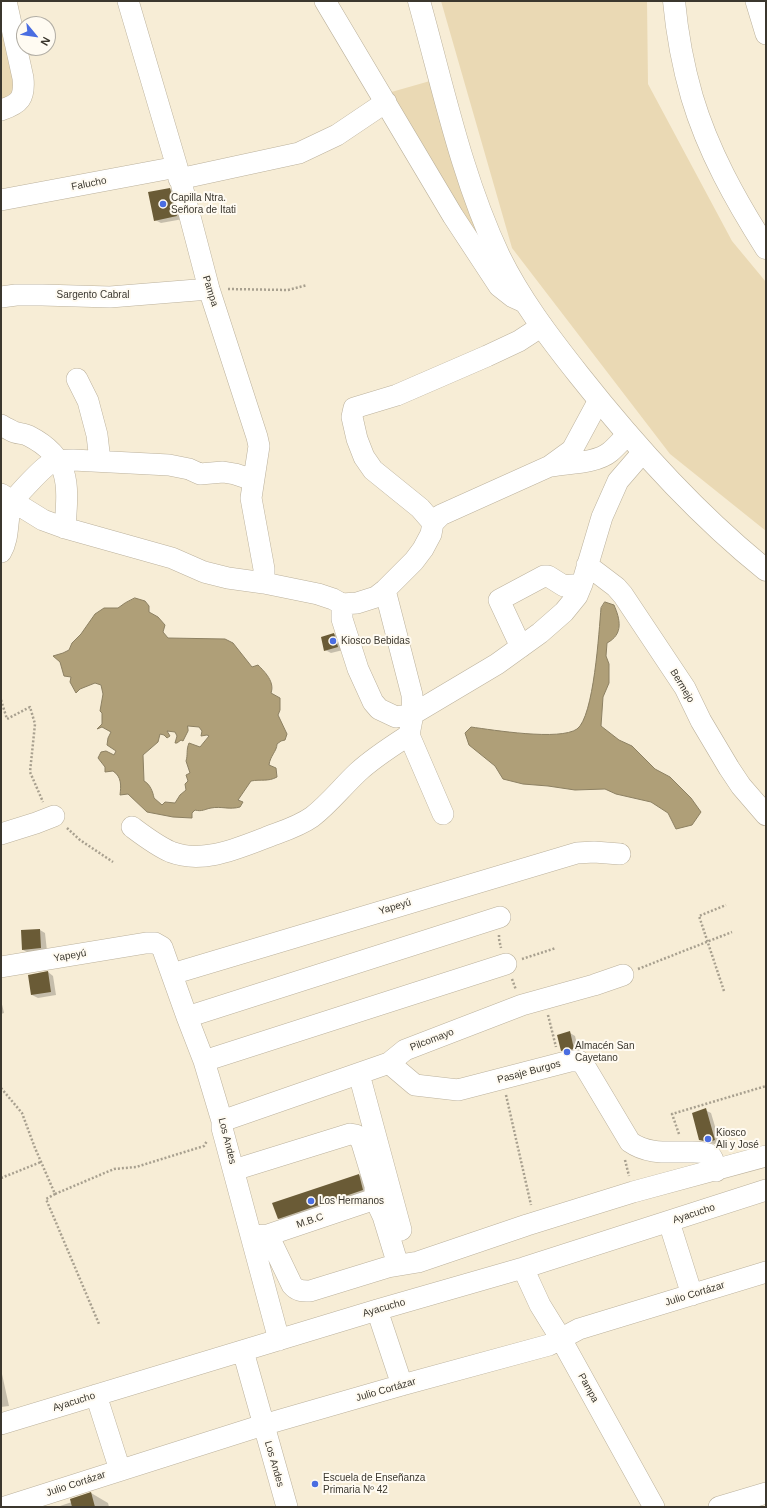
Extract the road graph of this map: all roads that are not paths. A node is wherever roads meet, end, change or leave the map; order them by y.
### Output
1 (6, 1) edge
2 (128, 1) edge
3 (325, 1) edge
4 (419, 1) edge
5 (674, 1) edge
6 (756, 1) edge
7 (766, 34) edge
8 (386, 102) junction
9 (1, 110) edge
10 (178, 173) junction
11 (1, 200) edge
12 (766, 248) edge
13 (209, 289) junction
14 (1, 297) edge
15 (524, 302) junction
16 (542, 326) junction
17 (76, 379) dead end
18 (599, 400) junction
19 (1, 425) edge
20 (628, 434) junction
21 (643, 452) junction
22 (60, 461) junction
23 (100, 461) junction
24 (550, 466) junction
25 (253, 480) junction
26 (7, 498) edge
27 (433, 523) junction
28 (65, 528) junction
29 (1, 552) edge
30 (766, 570) edge
31 (585, 574) junction
32 (264, 583) junction
33 (385, 590) junction
34 (342, 604) junction
35 (521, 647) junction
36 (413, 714) junction
37 (410, 735) junction
38 (443, 814) dead end
39 (766, 815) edge
40 (54, 816) road end
41 (132, 827) dead end
42 (1, 834) edge
43 (620, 854) dead end
44 (500, 917) road end
45 (162, 947) joint
46 (506, 964) road end
47 (1, 967) edge
48 (172, 974) junction
49 (623, 975) road end
50 (187, 1017) junction
51 (204, 1061) junction
52 (389, 1063) junction
53 (359, 1074) junction
54 (222, 1125) junction
55 (766, 1156) edge
56 (725, 1168) junction
57 (234, 1170) junction
58 (764, 1190) edge
59 (375, 1199) junction
60 (669, 1222) junction
61 (260, 1236) junction
62 (404, 1264) junction
63 (523, 1268) junction
64 (766, 1272) edge
65 (692, 1295) junction
66 (377, 1310) junction
67 (561, 1339) junction
68 (279, 1340) junction
69 (243, 1351) junction
70 (402, 1385) junction
71 (96, 1395) junction
72 (1, 1424) edge
73 (263, 1425) junction
74 (120, 1470) junction
75 (766, 1493) edge
76 (5, 1507) edge
77 (287, 1507) edge
78 (654, 1507) edge
79 (719, 1507) edge

1 - 9 street
2 - 10 street, Pampa
3 - 8 street
4 - 15 main road
5 - 12 main road
6 - 7 street
8 - 10 street, Falucho
8 - 15 street
10 - 11 street, Falucho
10 - 13 street, Pampa
13 - 14 street, Sargento Cabral
13 - 25 street, Pampa
15 - 16 main road
16 - 18 main road
16 - 27 street
17 - 23 street
18 - 20 main road
18 - 24 street
19 - 22 street
20 - 21 main road
20 - 24 street
21 - 30 main road
21 - 31 street
22 - 23 street
22 - 26 street
22 - 28 street
23 - 25 street
24 - 27 street
25 - 32 street, Pampa
26 - 28 street
26 - 29 street
27 - 33 street
28 - 32 street
31 - 35 street
31 - 35 street
31 - 39 street, Bermejo
32 - 34 street
33 - 34 street
33 - 36 street
34 - 36 street
35 - 36 street
36 - 37 street
37 - 38 street
37 - 41 street
40 - 42 street
43 - 48 street, Yapeyú
44 - 50 street
45 - 47 street, Yapeyú
45 - 48 street, Los Andes
46 - 51 street
48 - 50 street, Los Andes
49 - 52 street, Pilcomayo
50 - 51 street, Los Andes
51 - 54 street, Los Andes
52 - 53 street, Pilcomayo
52 - 56 street, Pasaje Burgos
53 - 54 street, Pilcomayo
53 - 62 street
54 - 57 street, Los Andes
55 - 56 street
56 - 58 street
56 - 62 street
57 - 59 street
57 - 61 street, Los Andes
58 - 60 street, Ayacucho
59 - 61 street, M.B.C
59 - 62 street
60 - 63 street, Ayacucho
60 - 65 street
61 - 62 street
61 - 68 street, Los Andes
63 - 66 street, Ayacucho
63 - 67 street, Pampa
64 - 65 street, Julio Cortázar
65 - 67 street, Julio Cortázar
66 - 68 street, Ayacucho
66 - 70 street
67 - 70 street, Julio Cortázar
67 - 78 street, Pampa
68 - 69 street, Ayacucho
69 - 71 street, Ayacucho
69 - 73 street, Los Andes
70 - 73 street, Julio Cortázar
71 - 72 street, Ayacucho
71 - 74 street
73 - 74 street, Julio Cortázar
73 - 77 street, Los Andes
74 - 76 street, Julio Cortázar
75 - 79 street

